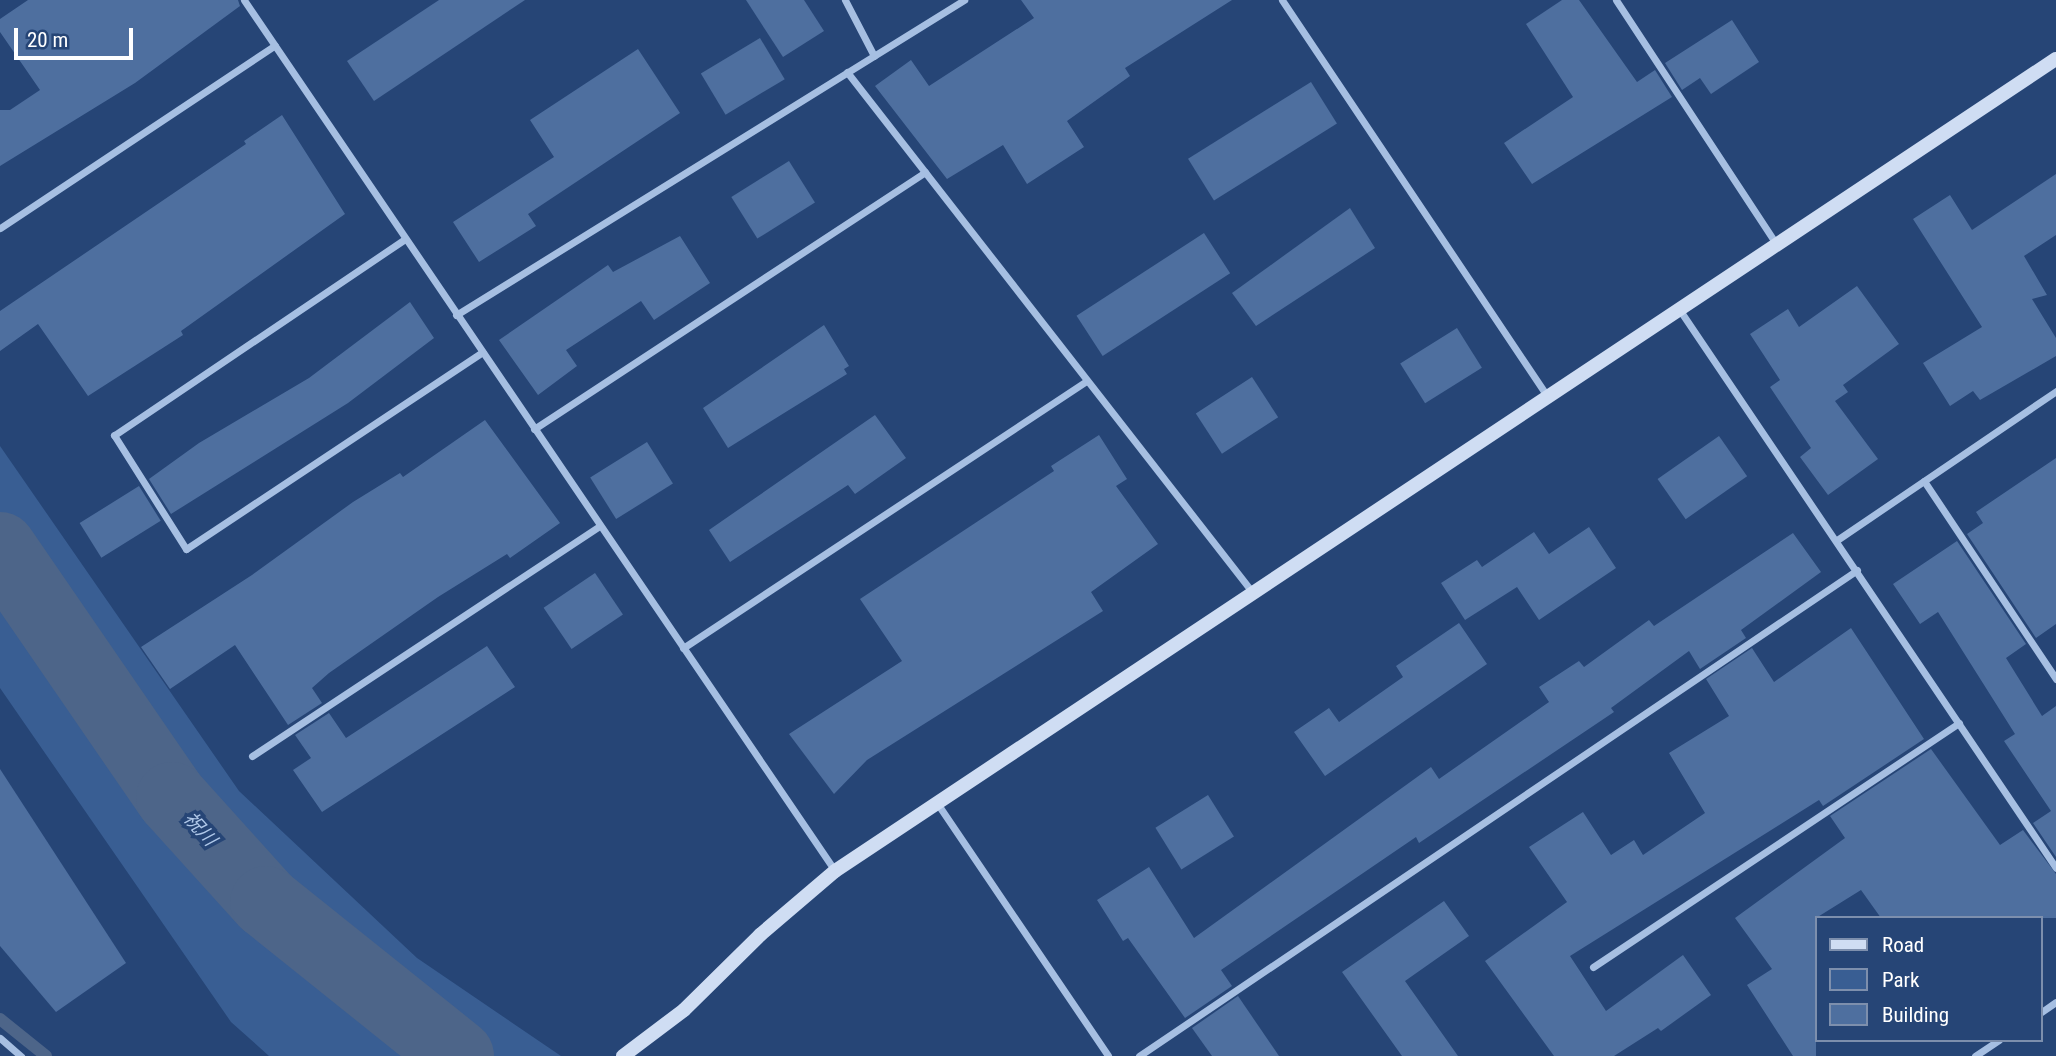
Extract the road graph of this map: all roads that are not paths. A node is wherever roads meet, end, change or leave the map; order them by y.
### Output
1 (244, 0) edge
2 (845, 0) edge
3 (964, 0) edge
4 (1282, 0) edge
5 (1619, 1) edge
6 (275, 46) junction
7 (874, 56) junction
8 (2056, 59) edge
9 (847, 72) junction
10 (925, 172) junction
11 (0, 228) edge
12 (405, 239) junction
13 (1776, 244) junction
14 (1679, 309) junction
15 (456, 315) junction
16 (482, 352) junction
17 (1087, 380) junction
18 (2056, 391) edge
19 (1547, 396) junction
20 (534, 429) junction
21 (1924, 481) junction
22 (600, 526) junction
23 (1837, 540) junction
24 (1857, 570) junction
25 (1253, 593) junction
26 (683, 648) junction
27 (2056, 679) edge
28 (1959, 723) junction
29 (252, 755) dead end
30 (937, 803) junction
31 (2056, 868) edge
32 (835, 872) junction
33 (1593, 967) dead end
34 (0, 1038) edge
35 (1996, 1042) edge
36 (21, 1056) edge
37 (623, 1056) edge
38 (1108, 1056) edge
39 (1139, 1056) edge
40 (1975, 1056) edge

1 - 6 street
2 - 7 street
3 - 7 street
4 - 19 street
5 - 13 street
6 - 11 street
6 - 12 street
7 - 9 street
8 - 13 street
9 - 10 street
9 - 15 street
10 - 17 street
10 - 20 street
12 - 15 street
12 - 16 street
13 - 14 street
14 - 19 street
14 - 23 street
15 - 16 street
16 - 20 street
17 - 25 street
17 - 26 street
18 - 21 street
19 - 25 street
20 - 22 street
21 - 23 street
21 - 27 street
22 - 26 street
22 - 29 street
23 - 24 street
24 - 28 street
24 - 39 street
25 - 30 street
26 - 32 street
28 - 31 street
28 - 33 street
30 - 32 street
30 - 38 street
32 - 37 street
34 - 36 street
35 - 40 street

